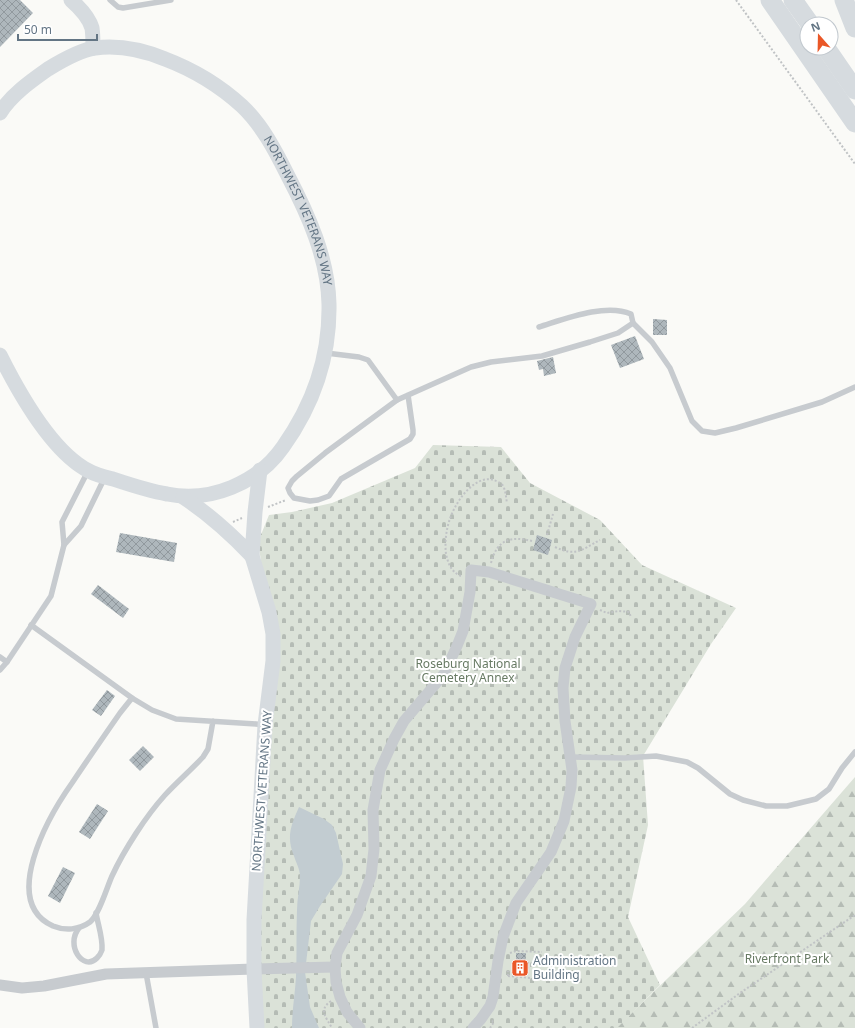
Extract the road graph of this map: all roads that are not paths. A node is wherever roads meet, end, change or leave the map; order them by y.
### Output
1 (110, 0) edge
2 (171, 0) edge
3 (770, 0) edge
4 (793, 0) edge
5 (844, 0) edge
6 (73, 1) edge
7 (804, 16) edge
8 (855, 28) edge
9 (93, 48) junction
10 (832, 56) edge
11 (855, 90) edge
12 (0, 113) edge
13 (855, 123) edge
14 (633, 323) junction
15 (539, 327) dead end
16 (326, 353) junction
17 (0, 355) edge
18 (855, 387) edge
19 (408, 395) junction
20 (396, 400) junction
21 (260, 470) junction
22 (88, 471) junction
23 (105, 477) junction
24 (183, 498) junction
25 (64, 545) junction
26 (252, 556) junction
27 (31, 625) junction
28 (0, 657) edge
29 (7, 662) junction
30 (0, 670) edge
31 (132, 698) junction
32 (213, 721) junction
33 (265, 725) junction
34 (855, 752) edge
35 (570, 757) junction
36 (28, 858) dead end
37 (25, 902) dead end
38 (96, 913) junction
39 (79, 928) junction
40 (335, 967) junction
41 (254, 968) junction
42 (146, 973) junction
43 (0, 985) edge
44 (156, 1028) edge
45 (257, 1028) edge
46 (360, 1028) edge
47 (473, 1028) edge

1 - 2 lane
3 - 13 highway
4 - 7 highway
5 - 8 highway
6 - 9 street
9 - 12 street, NORTHWEST VETERANS WAY
9 - 16 street, NORTHWEST VETERANS WAY
10 - 11 highway
14 - 15 lane
14 - 18 lane
14 - 19 lane
16 - 20 lane
16 - 21 street, NORTHWEST VETERANS WAY
17 - 22 street, NORTHWEST VETERANS WAY
19 - 20 lane
19 - 20 lane
21 - 24 street, NORTHWEST VETERANS WAY
21 - 26 street, NORTHWEST VETERANS WAY
22 - 23 street, NORTHWEST VETERANS WAY
22 - 25 lane
23 - 24 street, NORTHWEST VETERANS WAY
23 - 25 lane
24 - 26 street, NORTHWEST VETERANS WAY
25 - 27 lane
26 - 33 street, NORTHWEST VETERANS WAY
27 - 29 lane
27 - 31 lane
28 - 29 lane
29 - 30 lane
31 - 32 lane
31 - 36 lane
32 - 33 lane
32 - 38 lane
33 - 41 street, NORTHWEST VETERANS WAY
34 - 35 lane
35 - 40 street
35 - 47 street
37 - 39 lane
38 - 39 lane
38 - 39 lane
40 - 41 street
40 - 46 street
41 - 42 street
41 - 45 street, NORTHWEST VETERANS WAY
42 - 43 street
42 - 44 lane

